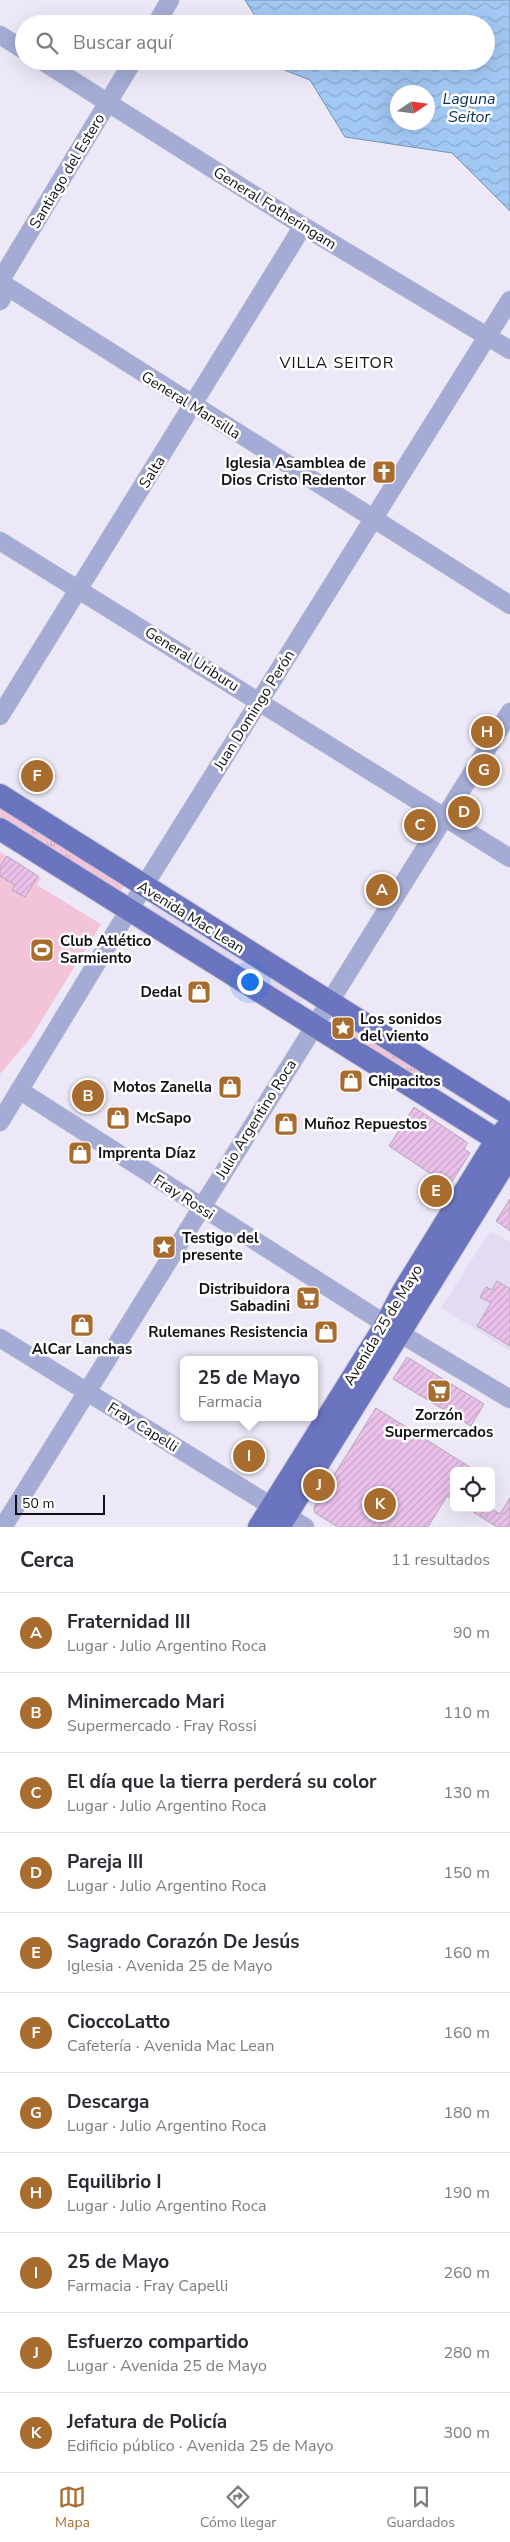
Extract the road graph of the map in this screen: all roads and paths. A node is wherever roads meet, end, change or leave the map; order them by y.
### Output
1 (170, 0) edge
2 (161, 15) edge
3 (0, 35) edge
4 (15, 44) edge
5 (56, 70) edge
6 (128, 70) edge
7 (108, 102) junction
8 (303, 226) junction
9 (2, 288) edge
10 (510, 300) edge
11 (488, 336) junction
12 (510, 350) edge
13 (193, 406) junction
14 (373, 520) junction
15 (0, 541) edge
16 (79, 588) junction
17 (510, 605) edge
18 (260, 701) junction
19 (510, 712) edge
20 (0, 716) edge
21 (0, 795) edge
22 (444, 817) junction
23 (0, 829) edge
24 (510, 858) edge
25 (143, 887) junction
26 (129, 910) junction
27 (329, 1002) junction
28 (315, 1025) junction
29 (441, 1072) junction
30 (19, 1090) junction
31 (476, 1094) junction
32 (427, 1096) junction
33 (510, 1115) edge
34 (462, 1117) junction
35 (0, 1122) edge
36 (507, 1142) edge
37 (200, 1207) junction
38 (393, 1329) junction
39 (0, 1338) edge
40 (88, 1393) junction
41 (510, 1399) edge
42 (279, 1516) edge
43 (3, 1527) edge
44 (259, 1527) edge
45 (305, 1527) edge

1 - 2 street
3 - 4 street
5 - 7 street, General Fotheringam
6 - 7 street, Santiago del Estero
7 - 8 street, General Fotheringam
7 - 9 street, Santiago del Estero
8 - 11 street, General Fotheringam
8 - 13 street, Salta
9 - 13 street, General Mansilla
10 - 11 street, Juan Domingo Perón
11 - 12 street, General Fotheringam
11 - 14 street, Juan Domingo Perón
13 - 14 street, General Mansilla
13 - 16 street, Salta
14 - 17 street, General Mansilla
14 - 18 street, Juan Domingo Perón
15 - 16 street, General Uriburu
16 - 18 street, General Uriburu
16 - 20 street, Salta
18 - 22 street, General Uriburu
18 - 25 street, Juan Domingo Perón
19 - 22 street, Julio Argentino Roca
21 - 25 main road, Avenida Mac Lean
22 - 24 street, General Uriburu
22 - 27 street, Julio Argentino Roca
23 - 26 main road, Avenida Mac Lean
25 - 26 street, Juan Domingo Perón
25 - 27 main road, Avenida Mac Lean
26 - 28 main road, Avenida Mac Lean
26 - 30 street, Juan Domingo Perón
27 - 28 street, Julio Argentino Roca
27 - 29 main road, Avenida Mac Lean
28 - 32 main road, Avenida Mac Lean
28 - 37 street, Julio Argentino Roca
29 - 31 main road, Avenida Mac Lean
29 - 32 main road
30 - 35 street, Juan Domingo Perón
30 - 37 street, Fray Rossi
31 - 33 main road, Avenida Mac Lean
31 - 34 main road
32 - 34 main road, Avenida Mac Lean
34 - 36 main road, Avenida Mac Lean
36 - 38 main road, Avenida 25 de Mayo
37 - 38 street, Fray Rossi
37 - 40 street, Julio Argentino Roca
38 - 41 street, Fray Rossi
38 - 42 main road, Avenida 25 de Mayo
39 - 40 street, Fray Capelli
40 - 42 street, Fray Capelli
40 - 43 street, Julio Argentino Roca
42 - 44 main road, Avenida 25 de Mayo
42 - 45 street, Fray Capelli

